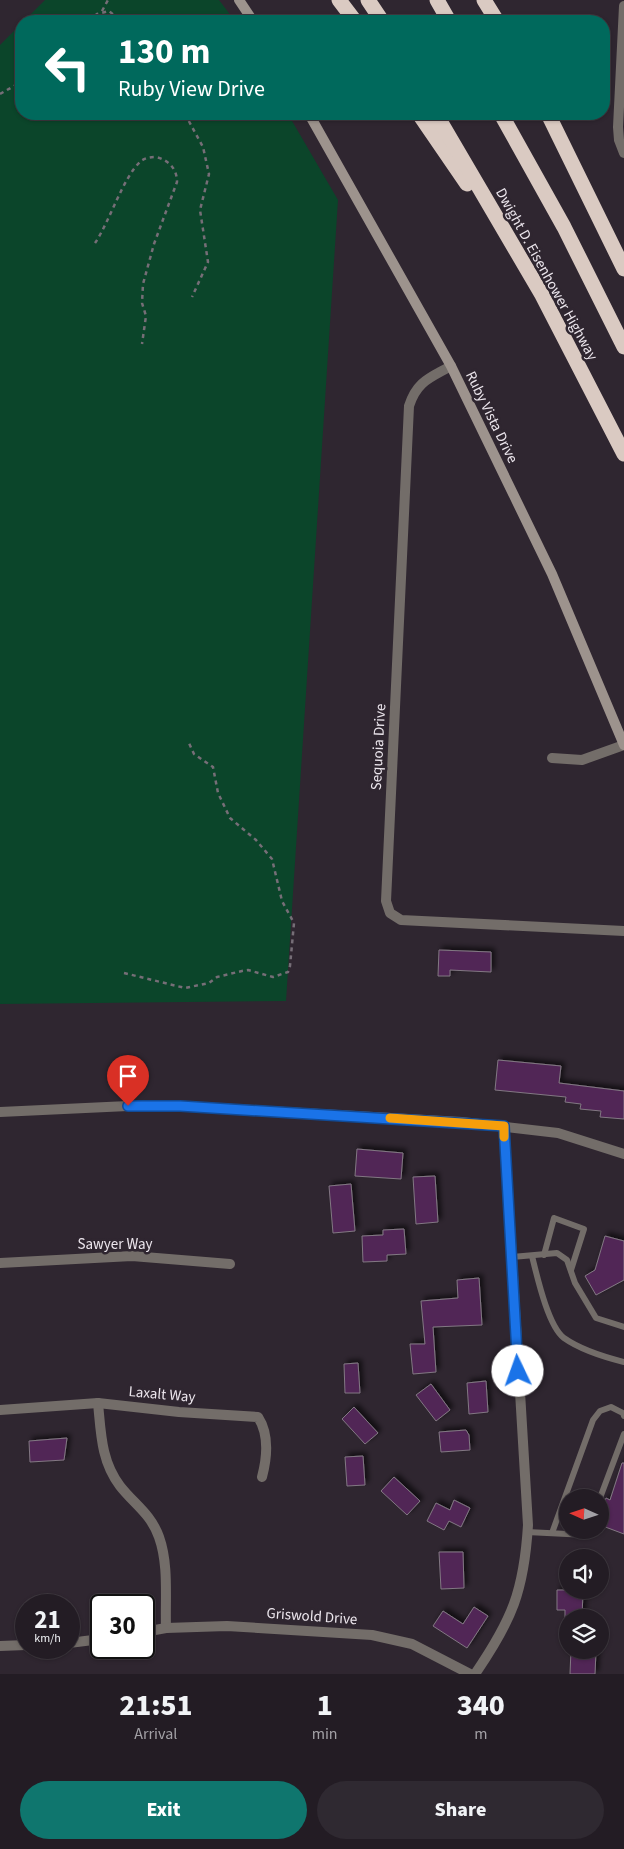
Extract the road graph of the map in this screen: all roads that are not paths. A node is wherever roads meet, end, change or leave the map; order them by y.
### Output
1 (239, 0) edge
2 (339, 0) edge
3 (368, 0) edge
4 (438, 0) edge
5 (484, 0) edge
6 (624, 6) edge
7 (249, 15) edge
8 (350, 15) edge
9 (378, 15) edge
10 (446, 15) edge
11 (493, 15) edge
12 (312, 120) edge
13 (423, 120) edge
14 (440, 120) edge
15 (504, 120) edge
16 (551, 120) edge
17 (624, 153) edge
18 (624, 269) edge
19 (542, 295) junction
20 (624, 347) edge
21 (451, 366) junction
22 (624, 454) edge
23 (624, 745) edge
24 (552, 758) dead end
25 (624, 931) edge
26 (0, 1112) edge
27 (504, 1126) junction
28 (624, 1154) edge
29 (544, 1255) junction
30 (532, 1256) junction
31 (512, 1257) junction
32 (0, 1263) edge
33 (230, 1264) dead end
34 (571, 1270) junction
35 (624, 1327) edge
36 (624, 1362) edge
37 (98, 1403) junction
38 (0, 1410) edge
39 (624, 1416) edge
40 (624, 1434) edge
41 (262, 1477) dead end
42 (603, 1489) edge
43 (528, 1532) junction
44 (552, 1533) junction
45 (559, 1533) edge
46 (166, 1628) junction
47 (155, 1630) edge
48 (15, 1645) edge
49 (0, 1646) edge
50 (470, 1674) edge
51 (475, 1674) edge

1 - 7 street
2 - 8 highway
3 - 9 highway
4 - 10 highway
5 - 11 highway
6 - 17 street
12 - 21 street, Ruby Vista Drive
13 - 19 highway
14 - 19 highway, Dwight D. Eisenhower Highway
15 - 20 highway
16 - 18 highway
19 - 22 highway, Dwight D. Eisenhower Highway
21 - 23 street, Ruby Vista Drive
21 - 25 street, Sequoia Drive
23 - 24 street
26 - 27 street
27 - 28 street
27 - 31 street
29 - 30 lane
29 - 34 lane
29 - 34 lane
30 - 31 lane
30 - 36 lane
31 - 43 street
32 - 33 street, Sawyer Way
34 - 35 lane
37 - 38 street, Laxalt Way
37 - 41 street, Laxalt Way
37 - 46 street
39 - 44 lane
40 - 42 lane
43 - 44 lane
43 - 51 street
44 - 45 lane
46 - 47 street, Griswold Drive
46 - 50 street, Griswold Drive
48 - 49 street

